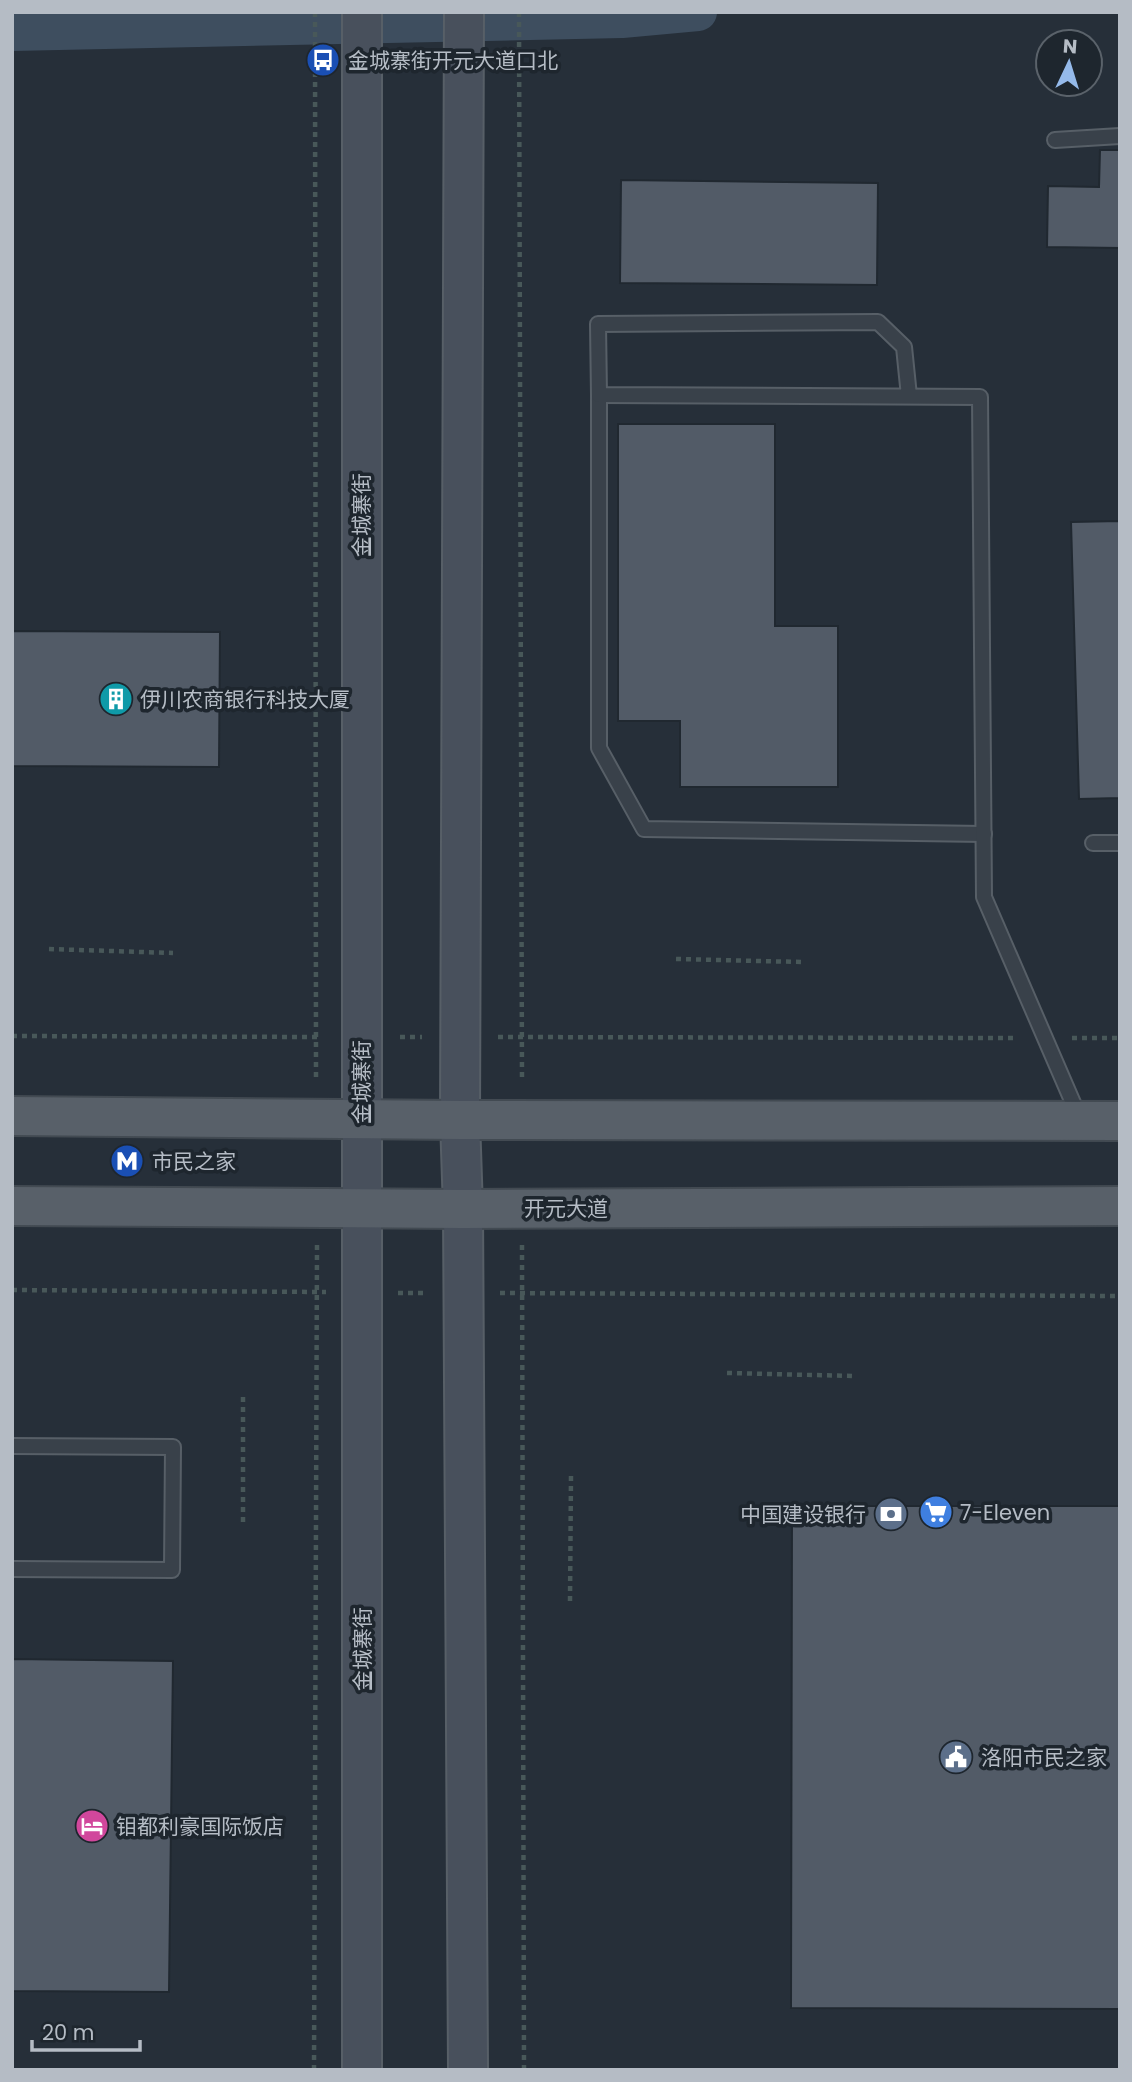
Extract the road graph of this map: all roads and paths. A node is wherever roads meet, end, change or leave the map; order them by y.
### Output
1 (315, 12) edge
2 (362, 12) edge
3 (464, 12) edge
4 (519, 12) edge
5 (519, 93) dead end
6 (315, 94) dead end
7 (1120, 136) edge
8 (1055, 140) dead end
9 (599, 395) junction
10 (909, 396) junction
11 (984, 834) junction
12 (1093, 842) dead end
13 (1120, 843) edge
14 (49, 949) dead end
15 (173, 953) dead end
16 (676, 959) dead end
17 (802, 962) dead end
18 (12, 1036) edge
19 (361, 1037) junction
20 (460, 1037) junction
21 (1046, 1038) junction
22 (1120, 1038) edge
23 (12, 1116) edge
24 (361, 1118) junction
25 (460, 1120) junction
26 (1081, 1121) junction
27 (1120, 1121) edge
28 (12, 1206) edge
29 (1120, 1206) edge
30 (361, 1209) junction
31 (463, 1209) junction
32 (12, 1290) edge
33 (361, 1292) junction
34 (463, 1293) junction
35 (1120, 1296) edge
36 (727, 1373) dead end
37 (855, 1376) dead end
38 (243, 1396) dead end
39 (12, 1446) edge
40 (571, 1476) dead end
41 (243, 1523) dead end
42 (12, 1569) edge
43 (570, 1601) dead end
44 (362, 2070) edge
45 (468, 2070) edge

1 - 6 path
2 - 19 main road, 金城寨街
3 - 20 main road
4 - 5 path
7 - 8 lane
9 - 10 lane
9 - 10 lane
9 - 11 lane
10 - 11 lane
11 - 21 lane
12 - 13 lane
14 - 15 path
16 - 17 path
18 - 19 path
19 - 20 path
19 - 24 main road, 金城寨街
20 - 21 path
20 - 25 main road
21 - 22 path
21 - 26 lane
23 - 24 main road
24 - 25 main road
24 - 30 main road, 金城寨街
25 - 26 main road
25 - 31 main road
26 - 27 main road
28 - 30 main road, 开元大道
29 - 31 main road, 开元大道
30 - 31 main road, 开元大道
30 - 33 main road, 金城寨街
31 - 34 main road
32 - 33 path
33 - 34 path
33 - 44 main road, 金城寨街
34 - 35 path
34 - 45 main road
36 - 37 path
38 - 41 path
39 - 42 lane
40 - 43 path

